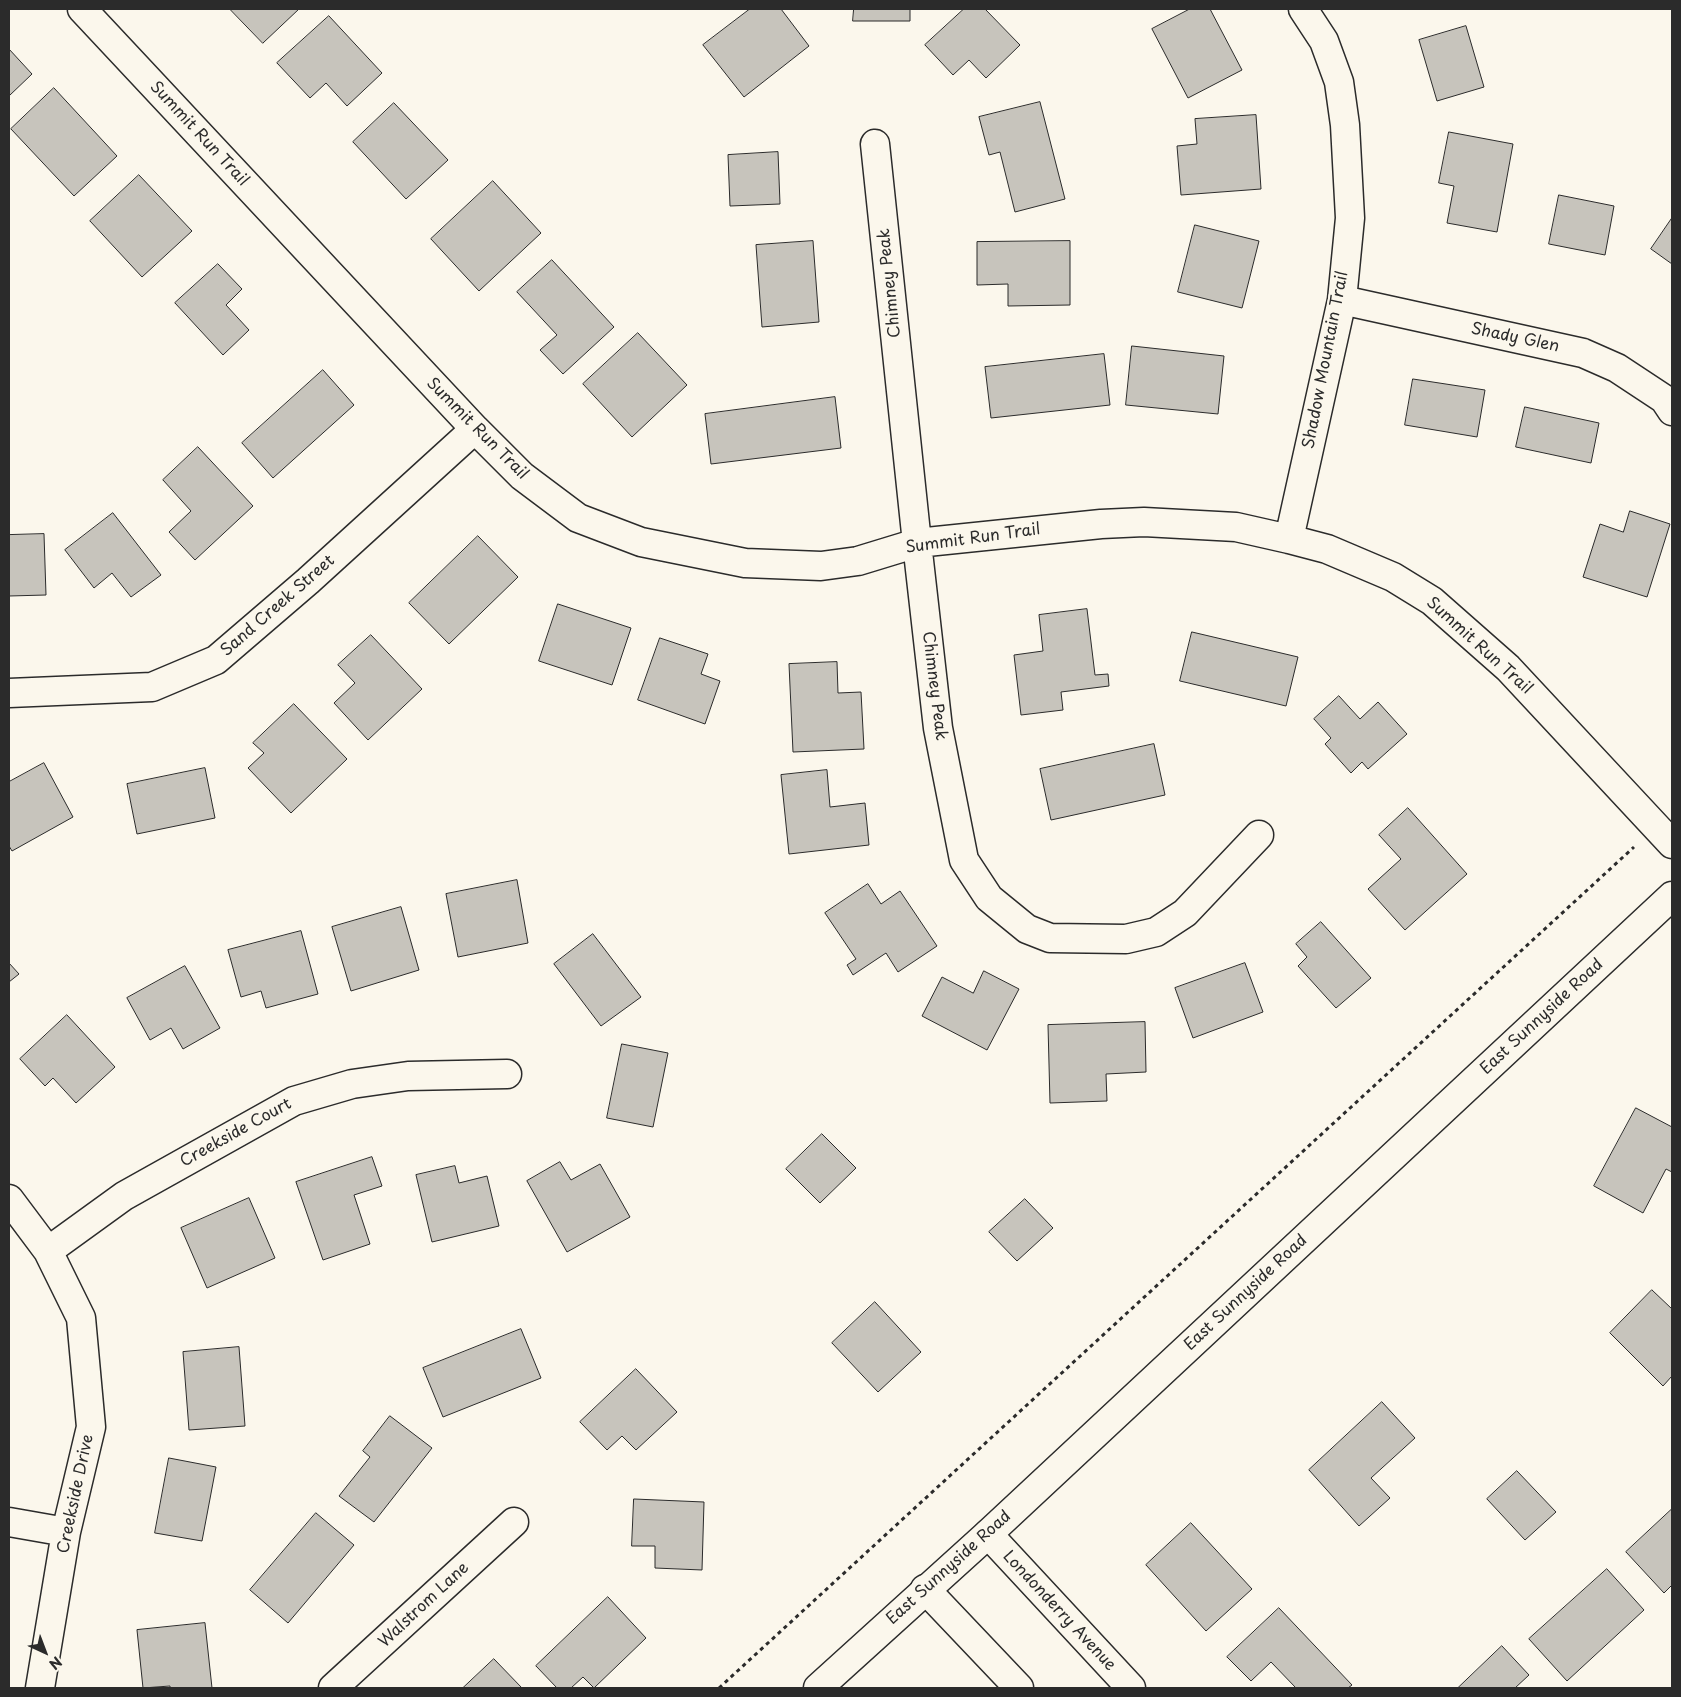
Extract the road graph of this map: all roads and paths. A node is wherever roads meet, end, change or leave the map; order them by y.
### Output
1 (82, 9) edge
2 (1303, 9) edge
3 (875, 144) dead end
4 (1342, 300) junction
5 (1672, 411) edge
6 (474, 428) junction
7 (1289, 539) junction
8 (917, 543) junction
9 (9, 693) edge
10 (1259, 835) dead end
11 (1672, 844) edge
12 (1624, 856) dead end
13 (1672, 896) edge
14 (507, 1074) dead end
15 (9, 1199) edge
16 (48, 1252) junction
17 (9, 1522) edge
18 (514, 1522) dead end
19 (66, 1532) junction
20 (988, 1534) junction
21 (925, 1590) junction
22 (40, 1688) edge
23 (333, 1688) edge
24 (719, 1688) edge
25 (818, 1688) edge
26 (1019, 1688) edge
27 (1131, 1688) edge

1 - 6 street, Summit Run Trail
2 - 4 street, Shadow Mountain Trail
3 - 8 street, Chimney Peak
4 - 5 street, Shady Glen
4 - 7 street, Shadow Mountain Trail
6 - 8 street, Summit Run Trail
6 - 9 street, Sand Creek Street
7 - 8 street, Summit Run Trail
7 - 11 street, Summit Run Trail
8 - 10 street, Chimney Peak
12 - 24 path
13 - 20 street, East Sunnyside Road
14 - 16 street, Creekside Court
15 - 16 street, Creekside Drive
16 - 19 street, Creekside Drive
17 - 19 street
18 - 23 street, Walstrom Lane
19 - 22 street, Creekside Drive
20 - 21 street, East Sunnyside Road
20 - 27 street, Londonderry Avenue
21 - 25 street, East Sunnyside Road
21 - 26 street

